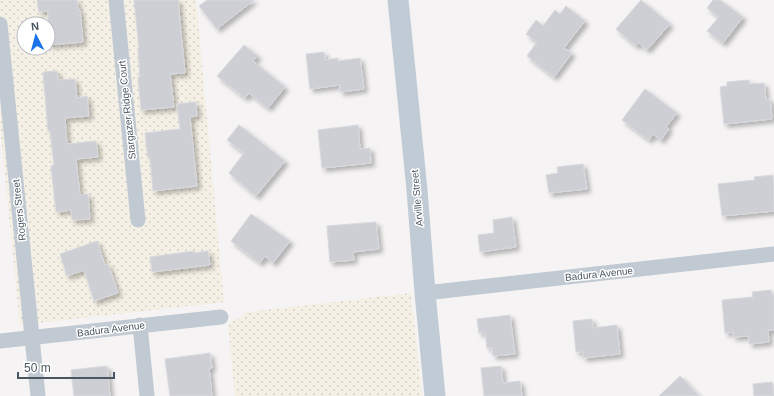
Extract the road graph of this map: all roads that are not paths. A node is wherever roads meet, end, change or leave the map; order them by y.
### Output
1 (116, 0) edge
2 (398, 0) edge
3 (0, 24) edge
4 (138, 220) dead end
5 (774, 254) edge
6 (425, 293) junction
7 (221, 317) dead end
8 (140, 325) junction
9 (32, 338) junction
10 (0, 341) edge
11 (38, 396) edge
12 (147, 396) edge
13 (435, 396) edge

1 - 4 street, Stargazer Ridge Court
2 - 6 street, Arville Street
3 - 9 street, Rogers Street
5 - 6 street, Badura Avenue
6 - 13 street, Arville Street
7 - 8 street, Badura Avenue
8 - 9 street, Badura Avenue
8 - 12 street
9 - 10 street, Badura Avenue
9 - 11 street, Rogers Street

